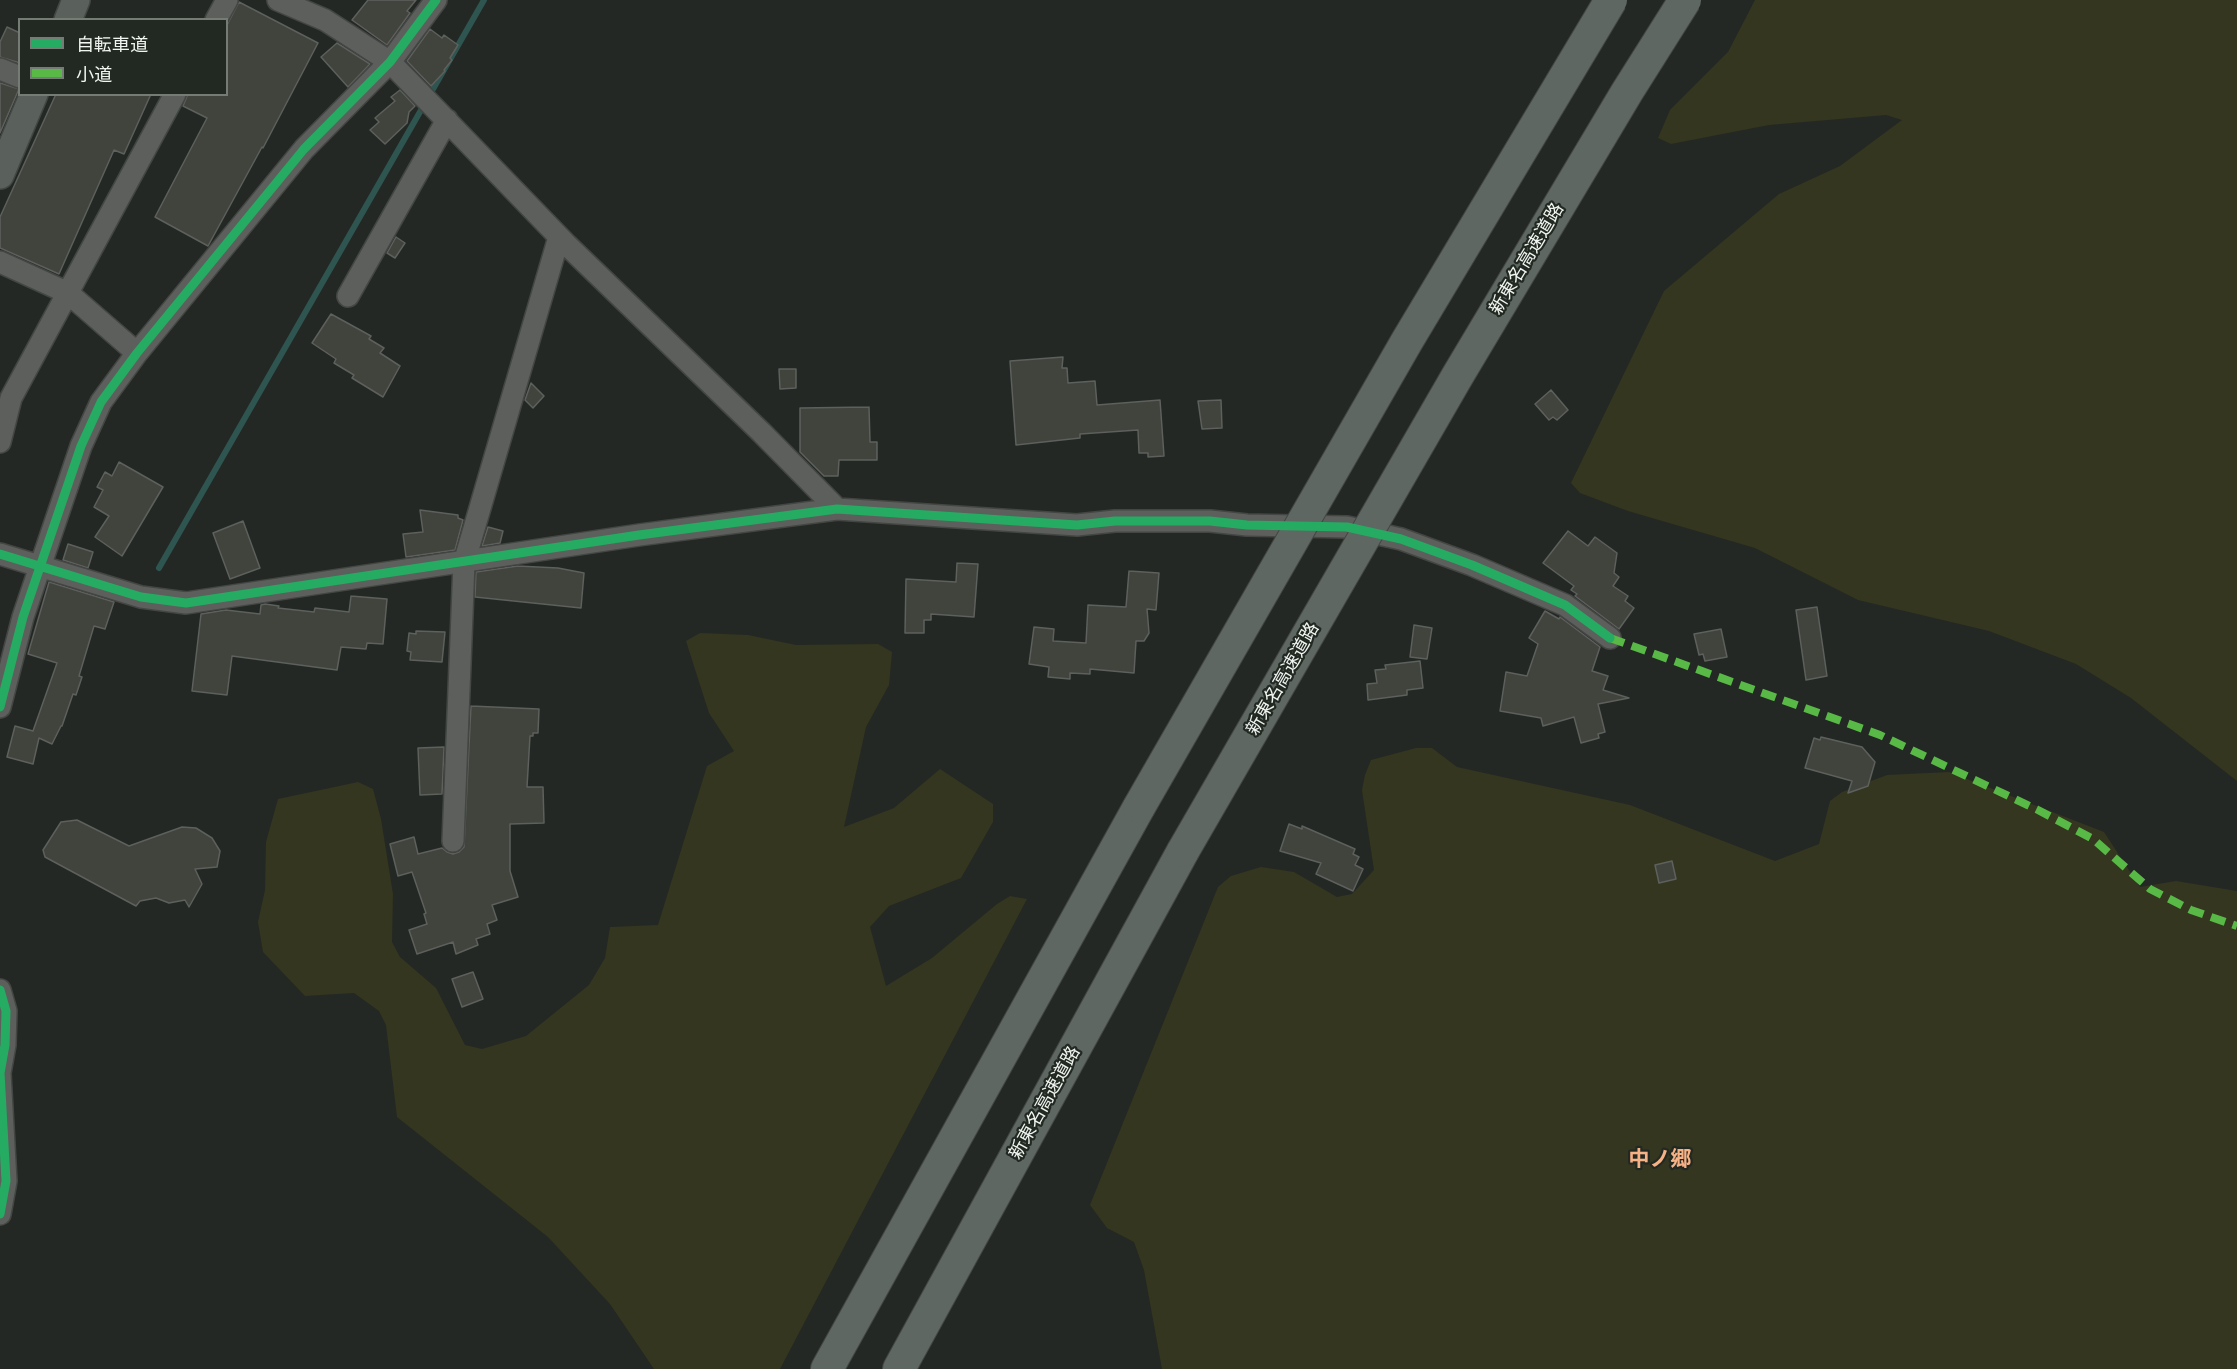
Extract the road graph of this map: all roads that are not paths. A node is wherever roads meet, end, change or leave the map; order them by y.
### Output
1 (76, 0) edge
2 (227, 0) edge
3 (278, 0) edge
4 (436, 0) edge
5 (1611, 0) edge
6 (1685, 0) edge
7 (69, 18) edge
8 (217, 18) edge
9 (390, 62) junction
10 (0, 69) edge
11 (18, 75) edge
12 (33, 96) edge
13 (175, 96) edge
14 (447, 120) junction
15 (0, 175) edge
16 (559, 237) junction
17 (0, 262) edge
18 (68, 293) junction
19 (348, 297) dead end
20 (137, 353) junction
21 (0, 442) edge
22 (837, 509) junction
23 (0, 554) edge
24 (464, 563) junction
25 (41, 566) junction
26 (1610, 638) dead end
27 (0, 707) edge
28 (453, 841) dead end
29 (0, 990) edge
30 (3, 1169) edge
31 (0, 1214) edge
32 (827, 1369) edge
33 (899, 1369) edge

1 - 7 main road
2 - 8 street
3 - 9 street
4 - 9 street
5 - 32 highway, bridge
6 - 33 highway, 新東名高速道路, bridge
9 - 14 street
9 - 20 street
10 - 11 street
12 - 15 main road
13 - 18 street
14 - 16 street
14 - 19 street
16 - 22 street
16 - 24 street
17 - 18 street
18 - 20 street
18 - 21 street
20 - 25 street
22 - 24 street
22 - 26 street
23 - 25 street
24 - 25 street
24 - 28 street
25 - 27 street
29 - 30 street
30 - 31 street

